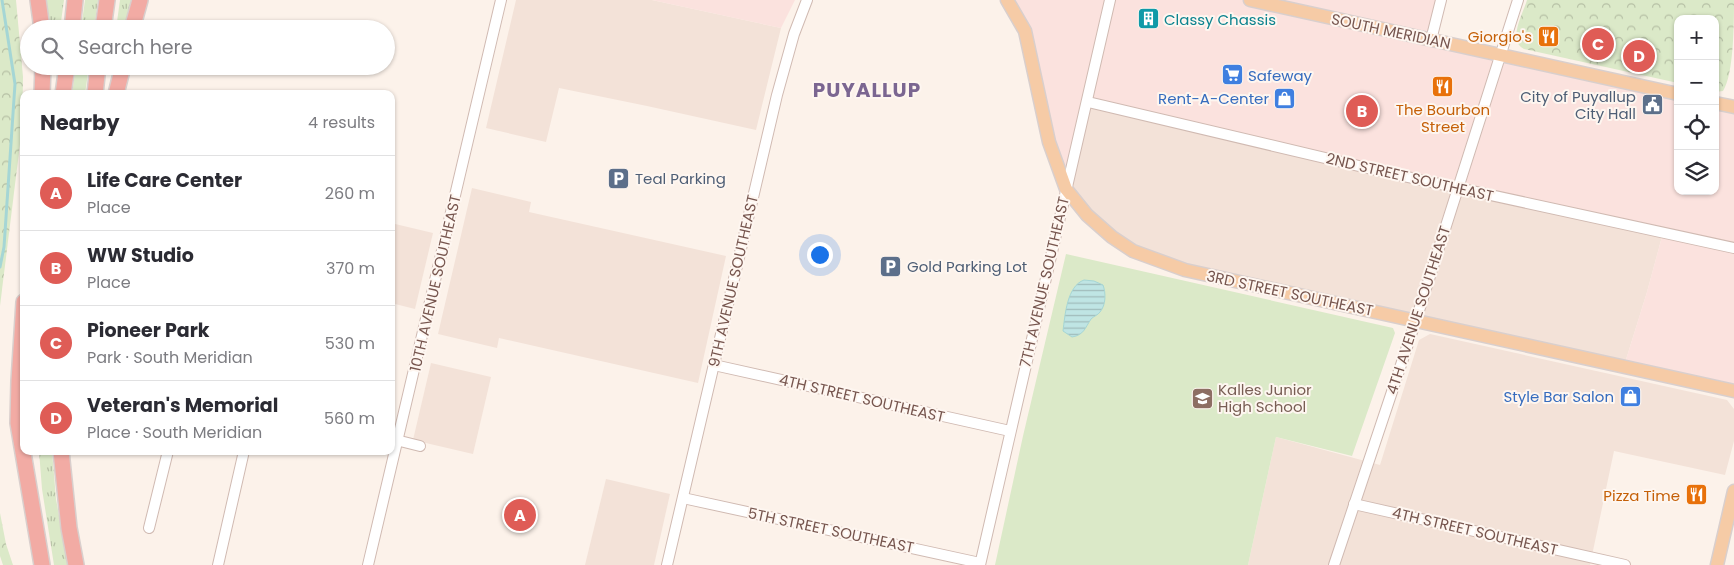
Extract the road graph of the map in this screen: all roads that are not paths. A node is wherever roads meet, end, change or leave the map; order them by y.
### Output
1 (38, 0) edge
2 (75, 0) edge
3 (107, 0) edge
4 (140, 0) edge
5 (501, 0) edge
6 (807, 0) edge
7 (1007, 0) edge
8 (1110, 0) edge
9 (1250, 0) edge
10 (1441, 0) edge
11 (1518, 0) edge
12 (1292, 4) edge
13 (41, 20) edge
14 (73, 20) edge
15 (104, 20) edge
16 (134, 20) edge
17 (1431, 40) junction
18 (1500, 54) junction
19 (43, 75) edge
20 (66, 75) edge
21 (97, 75) edge
22 (121, 75) edge
23 (42, 90) edge
24 (64, 90) edge
25 (95, 90) edge
26 (117, 90) edge
27 (1674, 93) edge
28 (1088, 102) junction
29 (1719, 104) edge
30 (1734, 107) edge
31 (1458, 188) junction
32 (1066, 189) junction
33 (1734, 248) edge
34 (1416, 320) junction
35 (20, 365) edge
36 (714, 365) junction
37 (1734, 391) edge
38 (1010, 431) junction
39 (20, 433) edge
40 (395, 439) edge
41 (420, 446) dead end
42 (24, 455) edge
43 (27, 455) edge
44 (61, 455) edge
45 (167, 455) edge
46 (243, 455) edge
47 (392, 455) edge
48 (27, 468) junction
49 (1734, 491) edge
50 (682, 498) junction
51 (1354, 504) junction
52 (149, 528) dead end
53 (980, 564) edge
54 (42, 565) edge
55 (76, 565) edge
56 (218, 565) edge
57 (368, 565) edge
58 (667, 565) edge
59 (1334, 565) edge
60 (1625, 565) edge
61 (1717, 565) edge

1 - 13 highway
2 - 14 highway
3 - 15 highway
4 - 16 highway
5 - 40 street, 10TH AVENUE SOUTHEAST
6 - 36 street, 9TH AVENUE SOUTHEAST
7 - 32 main road, 3RD STREET SOUTHEAST
8 - 28 street, 7TH AVENUE SOUTHEAST
9 - 12 main road, SOUTH MERIDIAN
10 - 17 street
11 - 18 street, 4TH AVENUE SOUTHEAST
12 - 17 main road, SOUTH MERIDIAN
17 - 18 main road, SOUTH MERIDIAN
18 - 27 main road, SOUTH MERIDIAN
18 - 31 street, 4TH AVENUE SOUTHEAST
19 - 23 highway
20 - 24 highway
21 - 25 highway
22 - 26 highway
28 - 31 street, 2ND STREET SOUTHEAST
28 - 32 street, 7TH AVENUE SOUTHEAST
29 - 30 main road
31 - 33 street, 2ND STREET SOUTHEAST
31 - 34 street, 4TH AVENUE SOUTHEAST
32 - 34 main road, 3RD STREET SOUTHEAST
32 - 38 street, 7TH AVENUE SOUTHEAST
34 - 37 main road, 3RD STREET SOUTHEAST
34 - 51 street, 4TH AVENUE SOUTHEAST
35 - 39 highway
36 - 38 street, 4TH STREET SOUTHEAST
36 - 50 street, 9TH AVENUE SOUTHEAST
38 - 53 street, 7TH AVENUE SOUTHEAST
40 - 41 street
42 - 48 highway
43 - 48 highway
44 - 55 highway
45 - 52 street
46 - 56 street
47 - 57 street, 10TH AVENUE SOUTHEAST
48 - 54 highway
49 - 61 main road
50 - 53 street, 5TH STREET SOUTHEAST
50 - 58 street, 9TH AVENUE SOUTHEAST
51 - 59 street, 4TH AVENUE SOUTHEAST
51 - 60 street, 4TH STREET SOUTHEAST

